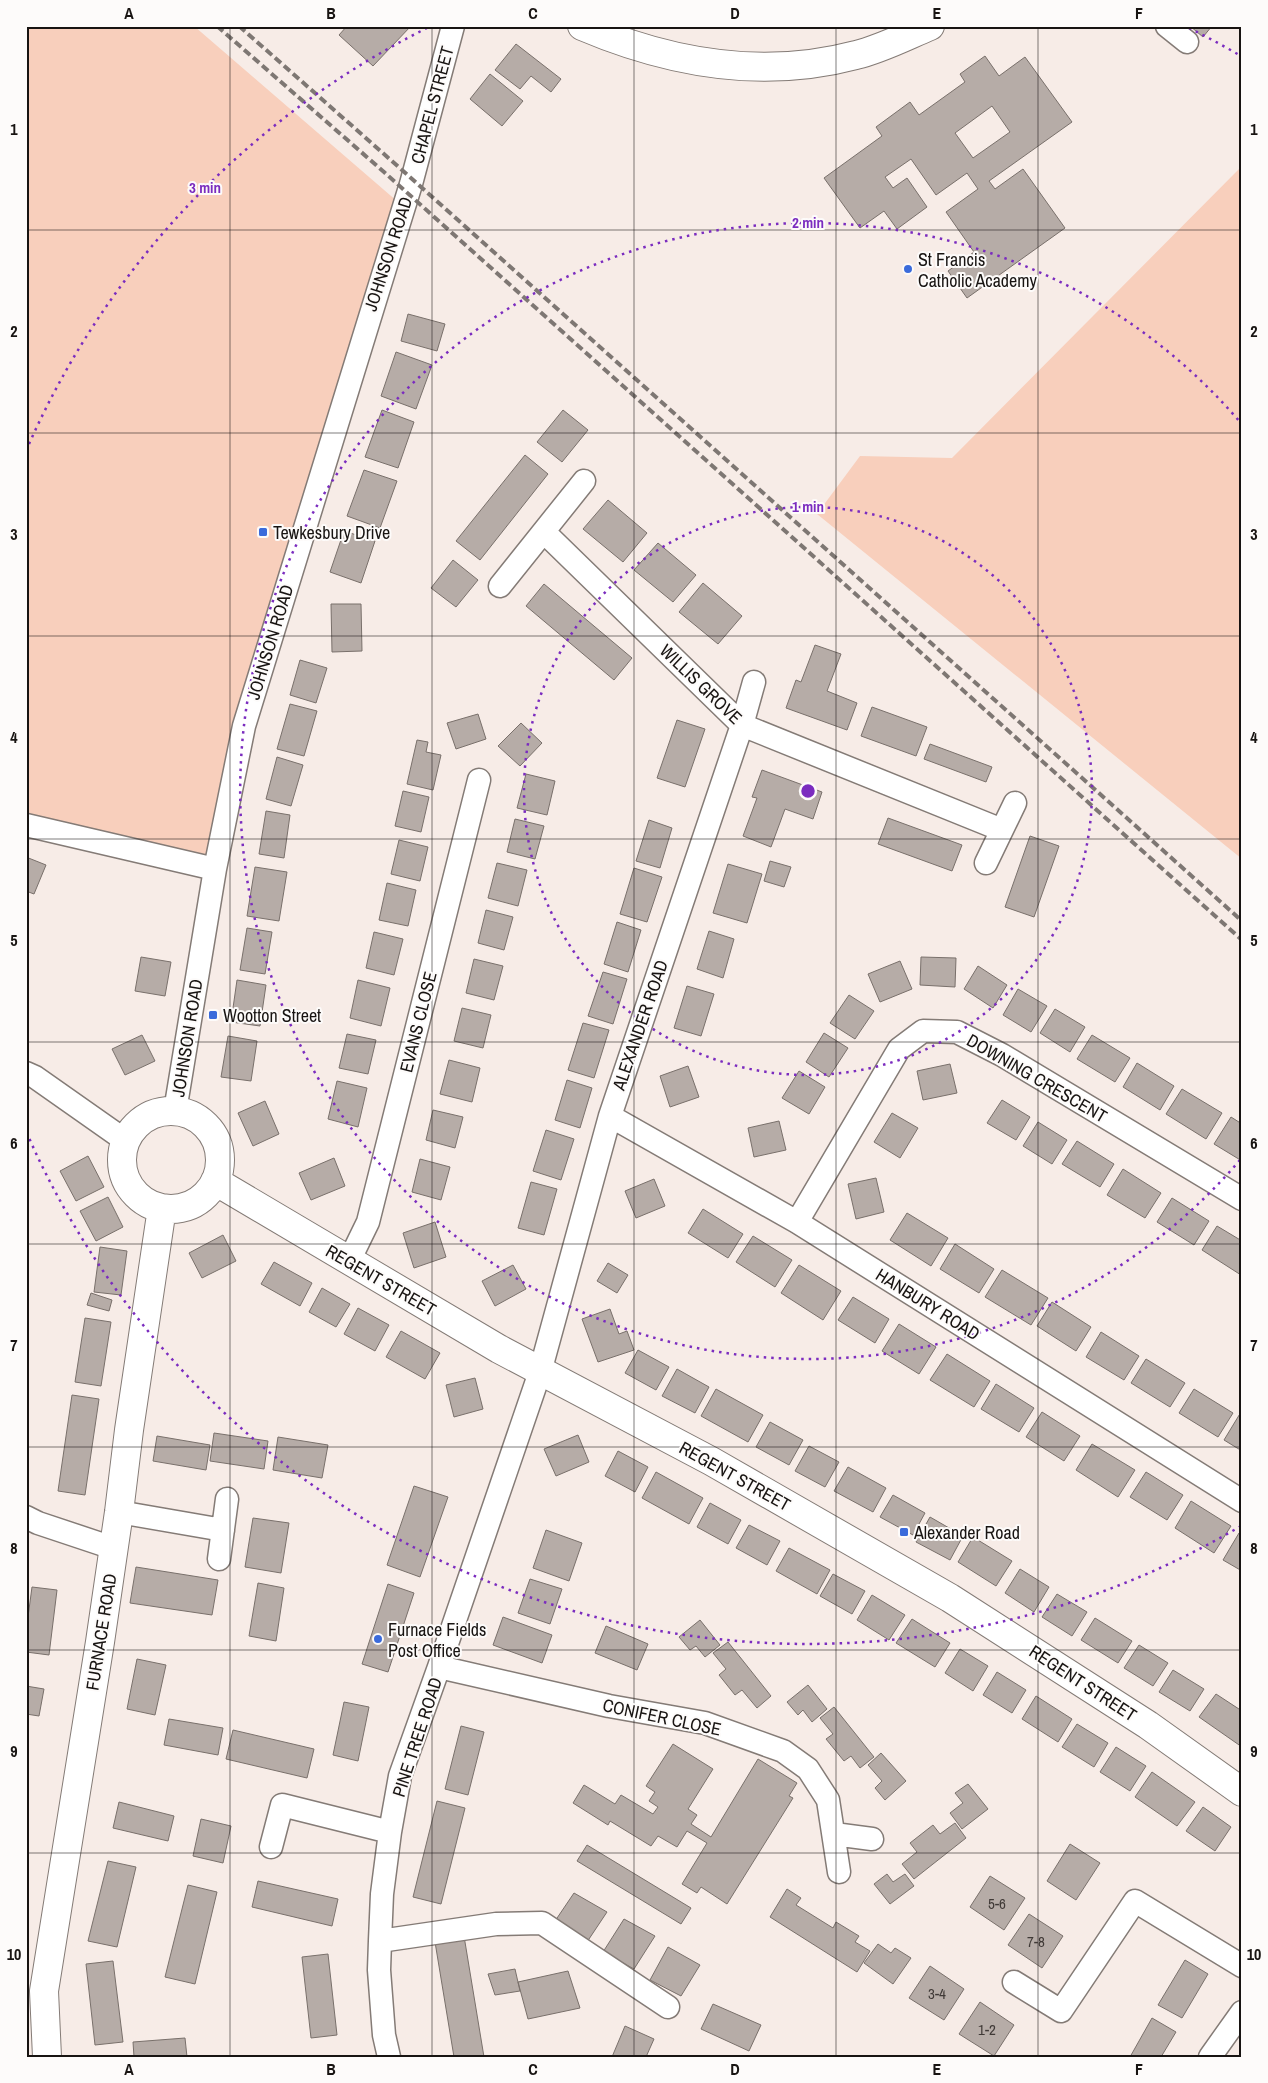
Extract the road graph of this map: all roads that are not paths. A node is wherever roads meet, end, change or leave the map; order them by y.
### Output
1 (453, 26) edge
2 (582, 26) edge
3 (930, 26) edge
4 (1167, 26) edge
5 (1187, 42) dead end
6 (411, 184) joint
7 (584, 481) dead end
8 (544, 532) junction
9 (500, 586) dead end
10 (754, 682) dead end
11 (742, 725) junction
12 (479, 780) dead end
13 (1015, 803) dead end
14 (26, 825) edge
15 (1002, 830) junction
16 (986, 862) dead end
17 (215, 869) junction
18 (26, 1073) edge
19 (175, 1111) junction
20 (610, 1116) junction
21 (126, 1142) junction
22 (215, 1181) junction
23 (1242, 1199) edge
24 (162, 1208) junction
25 (797, 1222) junction
26 (349, 1261) junction
27 (540, 1372) junction
28 (227, 1499) dead end
29 (1242, 1501) edge
30 (119, 1512) junction
31 (26, 1517) edge
32 (222, 1530) junction
33 (113, 1548) junction
34 (218, 1559) dead end
35 (439, 1667) junction
36 (1242, 1792) edge
37 (390, 1832) junction
38 (834, 1834) junction
39 (872, 1839) dead end
40 (271, 1847) dead end
41 (839, 1872) dead end
42 (380, 1941) junction
43 (1242, 1966) edge
44 (1014, 1982) dead end
45 (668, 2007) dead end
46 (1242, 2012) edge
47 (47, 2057) edge
48 (389, 2057) edge
49 (1210, 2057) edge

1 - 6 street, CHAPEL STREET
2 - 3 street
4 - 5 street
6 - 17 street, JOHNSON ROAD
7 - 8 street
8 - 9 street
8 - 11 street, WILLIS GROVE
10 - 11 street, ALEXANDER ROAD
11 - 15 street, WILLIS GROVE
11 - 20 street, ALEXANDER ROAD
12 - 26 street, EVANS CLOSE
13 - 15 street
14 - 17 street
15 - 16 street
17 - 19 street, JOHNSON ROAD
18 - 21 street
19 - 21 street
19 - 22 street
20 - 25 street, HANBURY ROAD
20 - 27 street, ALEXANDER ROAD
21 - 24 street
22 - 24 street
22 - 26 street, REGENT STREET
23 - 25 street, DOWNING CRESCENT
24 - 30 street, FURNACE ROAD
25 - 29 street, HANBURY ROAD
26 - 27 street, REGENT STREET
27 - 35 street, PINE TREE ROAD
27 - 36 street, REGENT STREET
28 - 32 street
30 - 32 street
30 - 33 street, FURNACE ROAD
31 - 33 street
32 - 34 street
33 - 47 street, FURNACE ROAD
35 - 37 street, PINE TREE ROAD
35 - 38 street, CONIFER CLOSE
37 - 40 street
37 - 42 street, PINE TREE ROAD
38 - 39 street
38 - 41 street, CONIFER CLOSE
42 - 45 street
42 - 48 street, PINE TREE ROAD
43 - 44 street
46 - 49 street

